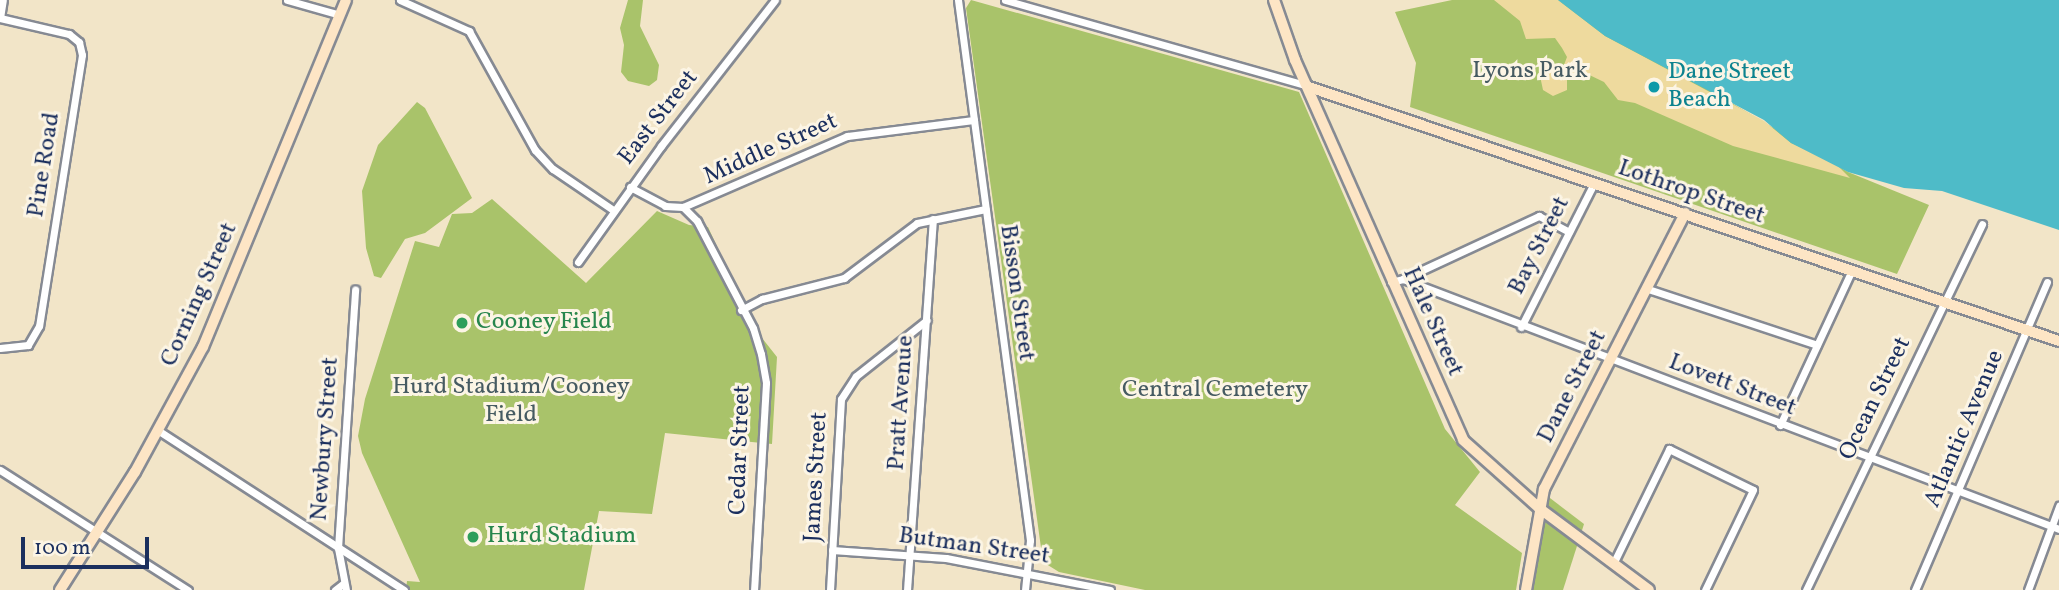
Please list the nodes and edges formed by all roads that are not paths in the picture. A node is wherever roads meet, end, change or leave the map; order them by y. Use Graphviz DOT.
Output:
graph roads {
  1 [pos="3,0"];
  2 [pos="287,0"];
  3 [pos="346,0"];
  4 [pos="400,0"];
  5 [pos="775,0"];
  6 [pos="958,0"];
  7 [pos="1005,0"];
  8 [pos="1274,0"];
  9 [pos="340,15"];
  10 [pos="0,18"];
  11 [pos="1309,87"];
  12 [pos="974,120"];
  13 [pos="1594,183"];
  14 [pos="630,187"];
  15 [pos="683,207"];
  16 [pos="986,209"];
  17 [pos="613,210"];
  18 [pos="1685,213"];
  19 [pos="933,219"];
  20 [pos="1982,224"];
  21 [pos="1569,232"];
  22 [pos="578,262"];
  23 [pos="1852,270"];
  24 [pos="1403,279"];
  25 [pos="1391,282"];
  26 [pos="2048,282"];
  27 [pos="1648,289"];
  28 [pos="355,290"];
  29 [pos="1945,301"];
  30 [pos="741,310"];
  31 [pos="927,320"];
  32 [pos="1521,327"];
  33 [pos="2028,330"];
  34 [pos="2059,341"];
  35 [pos="1817,345"];
  36 [pos="0,348"];
  37 [pos="1610,360"];
  38 [pos="1780,425"];
  39 [pos="159,431"];
  40 [pos="1869,459"];
  41 [pos="0,470"];
  42 [pos="1959,493"];
  43 [pos="2059,506"];
  44 [pos="1539,508"];
  45 [pos="2055,528"];
  46 [pos="97,532"];
  47 [pos="338,548"];
  48 [pos="831,550"];
  49 [pos="910,555"];
  50 [pos="1613,564"];
  51 [pos="1029,573"];
  52 [pos="345,587"];
  53 [pos="60,590"];
  54 [pos="188,590"];
  55 [pos="335,590"];
  56 [pos="404,590"];
  57 [pos="754,590"];
  58 [pos="830,590"];
  59 [pos="907,590"];
  60 [pos="1025,590"];
  61 [pos="1110,590"];
  62 [pos="1526,590"];
  63 [pos="1649,590"];
  64 [pos="1705,590"];
  65 [pos="1806,590"];
  66 [pos="1915,590"];
  67 [pos="2028,590"];
  1 -- 10 [label="street"];
  2 -- 9 [label="street"];
  3 -- 9 [label="main road, Corning Street"];
  4 -- 17 [label="street"];
  5 -- 14 [label="street, East Street"];
  6 -- 12 [label="street, Bisson Street"];
  7 -- 11 [label="street"];
  8 -- 11 [label="main road, Hale Street"];
  9 -- 39 [label="main road, Corning Street"];
  10 -- 36 [label="street, Pine Road"];
  11 -- 13 [label="main road, Lothrop Street"];
  11 -- 25 [label="main road, Hale Street"];
  12 -- 15 [label="street, Middle Street"];
  12 -- 16 [label="street, Bisson Street"];
  13 -- 18 [label="main road, Lothrop Street"];
  13 -- 21 [label="street, Bay Street"];
  14 -- 15 [label="street, Middle Street"];
  14 -- 17 [label="street, East Street"];
  15 -- 30 [label="street, Cedar Street"];
  16 -- 19 [label="street"];
  16 -- 51 [label="street, Bisson Street"];
  17 -- 22 [label="street, East Street"];
  18 -- 23 [label="main road, Lothrop Street"];
  18 -- 27 [label="main road, Dane Street"];
  19 -- 30 [label="street"];
  19 -- 31 [label="street, Pratt Avenue"];
  20 -- 29 [label="street, Ocean Street"];
  21 -- 24 [label="street"];
  21 -- 32 [label="street, Bay Street"];
  23 -- 29 [label="main road, Lothrop Street"];
  23 -- 35 [label="street"];
  24 -- 25 [label="street"];
  24 -- 32 [label="street, Lovett Street"];
  25 -- 44 [label="main road, Hale Street"];
  26 -- 33 [label="street, Atlantic Avenue"];
  27 -- 35 [label="street"];
  27 -- 37 [label="main road, Dane Street"];
  28 -- 47 [label="street, Newbury Street"];
  29 -- 33 [label="main road, Lothrop Street"];
  29 -- 40 [label="street, Ocean Street"];
  30 -- 57 [label="street, Cedar Street"];
  31 -- 48 [label="street, James Street"];
  31 -- 49 [label="street, Pratt Avenue"];
  32 -- 37 [label="street, Lovett Street"];
  33 -- 34 [label="main road, Lothrop Street"];
  33 -- 42 [label="street, Atlantic Avenue"];
  35 -- 38 [label="street"];
  37 -- 38 [label="street, Lovett Street"];
  37 -- 44 [label="main road, Dane Street"];
  38 -- 40 [label="street, Lovett Street"];
  39 -- 46 [label="main road, Corning Street"];
  39 -- 47 [label="street"];
  40 -- 42 [label="street, Lovett Street"];
  40 -- 65 [label="street, Ocean Street"];
  41 -- 46 [label="street"];
  42 -- 45 [label="street, Lovett Street"];
  42 -- 66 [label="street, Atlantic Avenue"];
  43 -- 45 [label="street"];
  44 -- 50 [label="main road, Hale Street"];
  44 -- 62 [label="main road, Dane Street"];
  45 -- 67 [label="street"];
  46 -- 53 [label="main road, Corning Street"];
  46 -- 54 [label="street"];
  47 -- 52 [label="street, Newbury Street"];
  47 -- 56 [label="street"];
  48 -- 49 [label="street, Butman Street"];
  48 -- 58 [label="street, James Street"];
  49 -- 51 [label="street, Butman Street"];
  49 -- 59 [label="street, Pratt Avenue"];
  50 -- 63 [label="main road, Hale Street"];
  50 -- 64 [label="street"];
  51 -- 60 [label="street, Bisson Street"];
  51 -- 61 [label="street, Butman Street"];
  52 -- 55 [label="street"];
}
